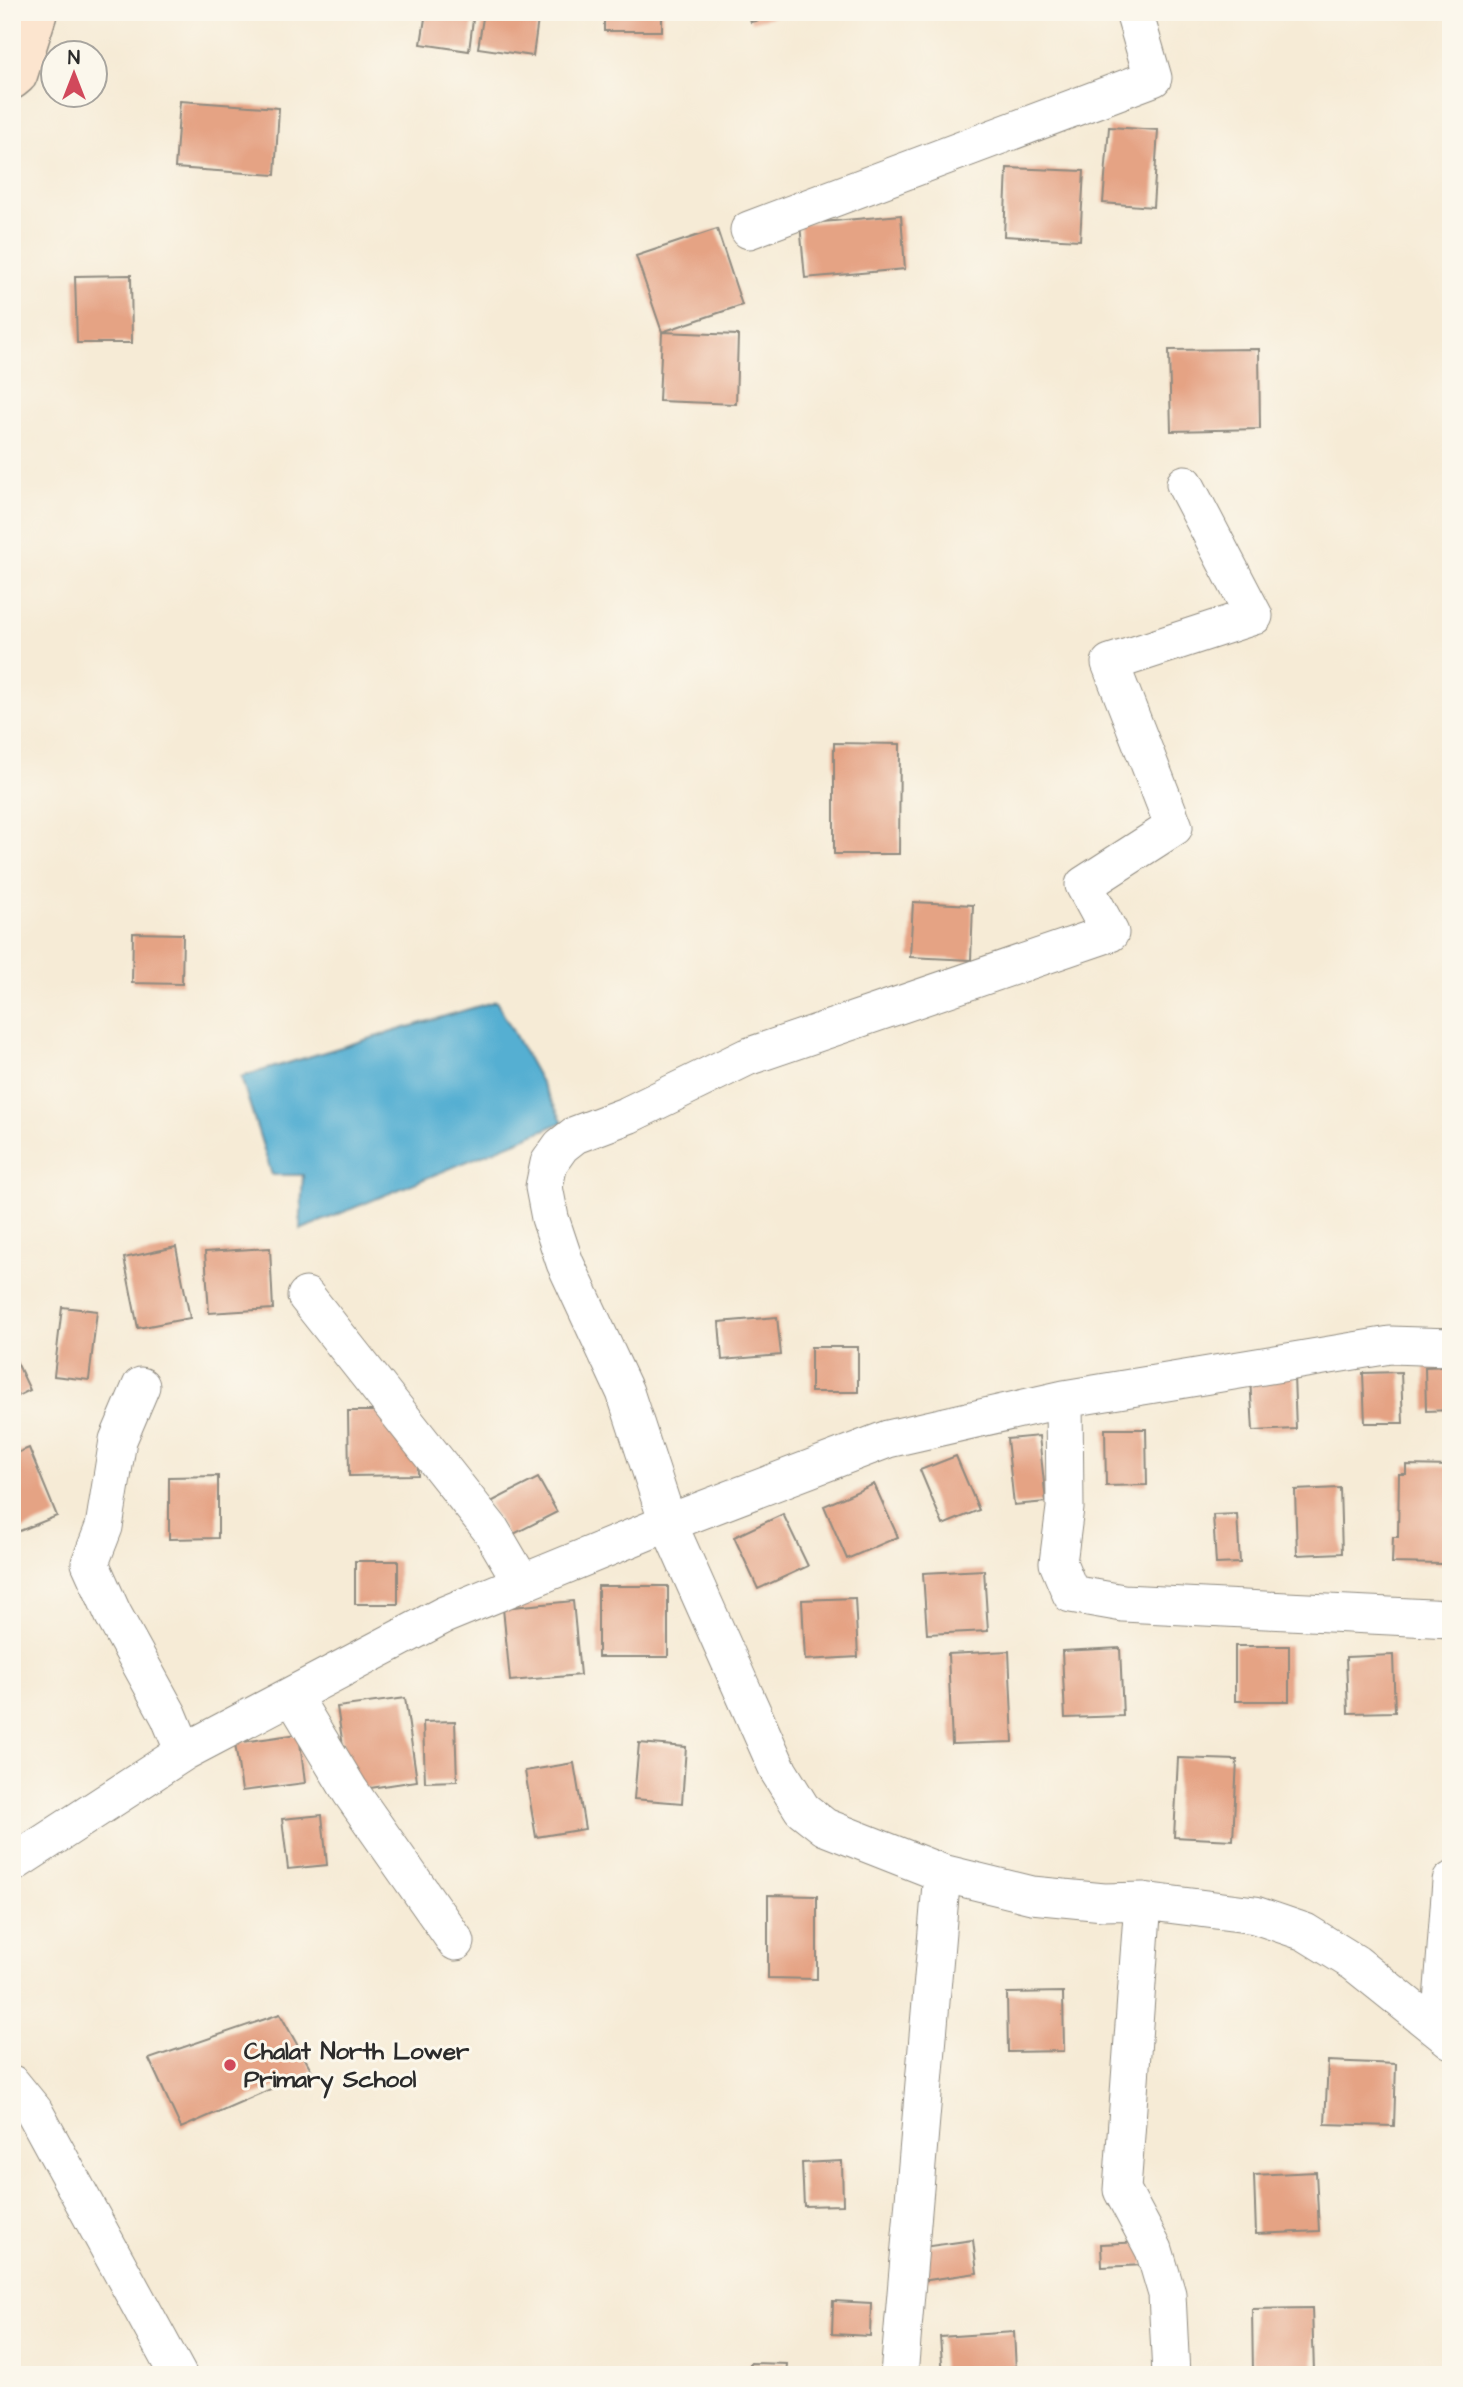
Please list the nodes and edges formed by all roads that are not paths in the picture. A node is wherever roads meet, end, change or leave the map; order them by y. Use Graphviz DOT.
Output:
graph roads {
  1 [pos="38,12"];
  2 [pos="1134,12"];
  3 [pos="12,80"];
  4 [pos="749,230"];
  5 [pos="1185,484"];
  6 [pos="306,1296"];
  7 [pos="1451,1347"];
  8 [pos="141,1386"];
  9 [pos="1064,1399"];
  10 [pos="668,1523"];
  11 [pos="522,1583"];
  12 [pos="1451,1619"];
  13 [pos="292,1695"];
  14 [pos="184,1752"];
  15 [pos="12,1864"];
  16 [pos="942,1873"];
  17 [pos="1451,1881"];
  18 [pos="1143,1901"];
  19 [pos="456,1942"];
  20 [pos="1445,2035"];
  21 [pos="12,2084"];
  22 [pos="178,2375"];
  23 [pos="899,2375"];
  24 [pos="1171,2375"];
  1 -- 3 [label="street"];
  2 -- 4 [label="street"];
  5 -- 10 [label="street"];
  6 -- 11 [label="street"];
  7 -- 9 [label="street"];
  8 -- 14 [label="street"];
  9 -- 10 [label="street"];
  9 -- 12 [label="street"];
  10 -- 11 [label="street"];
  10 -- 16 [label="street"];
  11 -- 13 [label="street"];
  13 -- 14 [label="street"];
  13 -- 19 [label="street"];
  14 -- 15 [label="street"];
  16 -- 18 [label="street"];
  16 -- 23 [label="street"];
  17 -- 20 [label="street"];
  18 -- 20 [label="street"];
  18 -- 24 [label="street"];
  21 -- 22 [label="street"];
}
